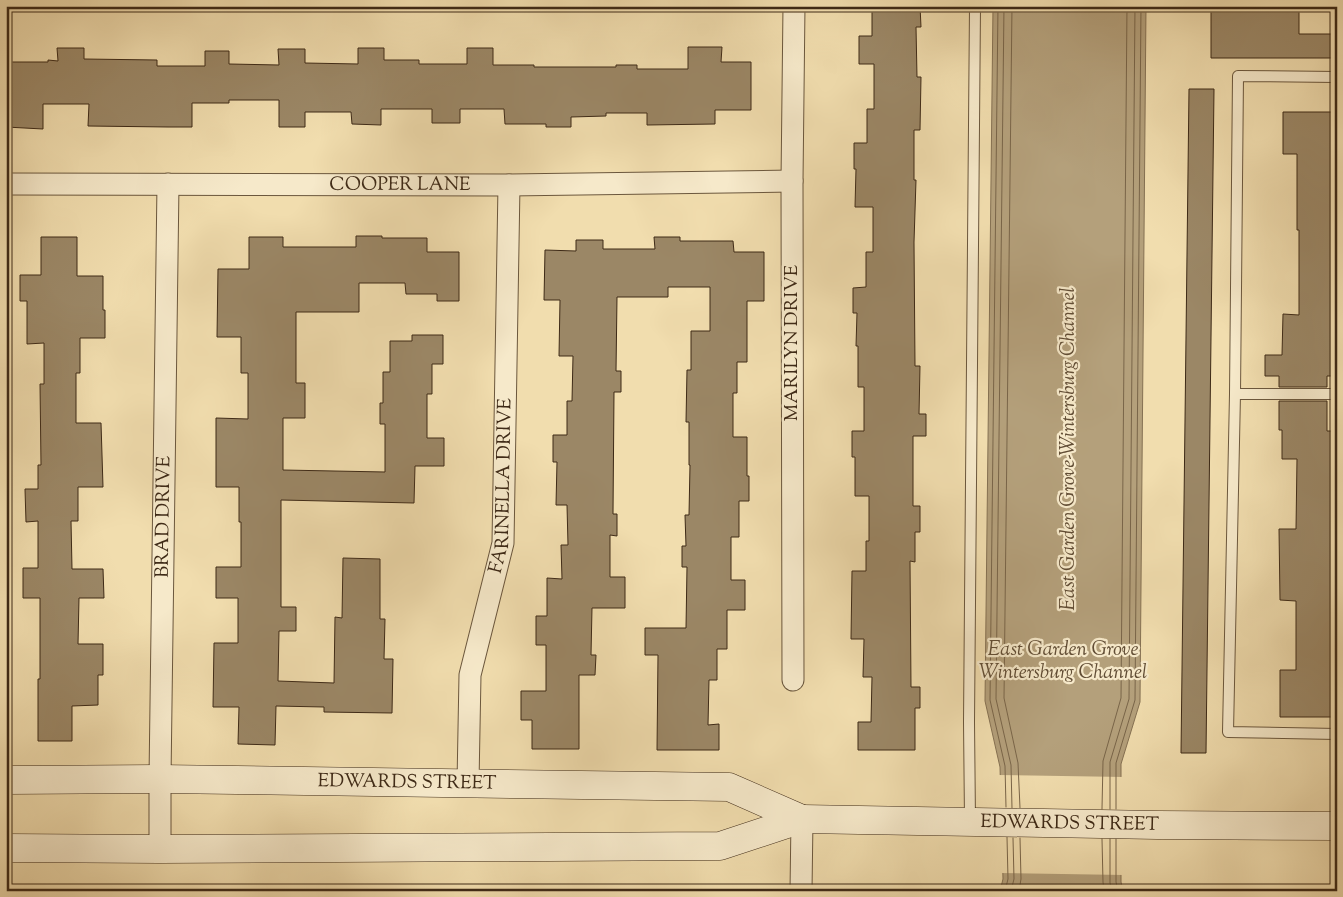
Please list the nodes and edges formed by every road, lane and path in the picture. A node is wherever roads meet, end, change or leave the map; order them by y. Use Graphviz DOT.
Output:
graph roads {
  1 [pos="794,6"];
  2 [pos="975,6"];
  3 [pos="1337,77"];
  4 [pos="792,181"];
  5 [pos="6,184"];
  6 [pos="168,184"];
  7 [pos="509,185"];
  8 [pos="1235,394"];
  9 [pos="1337,394"];
  10 [pos="792,680"];
  11 [pos="1337,734"];
  12 [pos="160,779"];
  13 [pos="6,780"];
  14 [pos="468,783"];
  15 [pos="802,819"];
  16 [pos="977,821"];
  17 [pos="1337,826"];
  18 [pos="6,848"];
  19 [pos="160,849"];
  20 [pos="801,891"];
  1 -- 4 [label="street, MARILYN DRIVE"];
  2 -- 16 [label="lane"];
  3 -- 8 [label="lane"];
  4 -- 7 [label="street, COOPER LANE"];
  4 -- 10 [label="street, MARILYN DRIVE"];
  5 -- 6 [label="street, COOPER LANE"];
  6 -- 7 [label="street, COOPER LANE"];
  6 -- 12 [label="street, BRAD DRIVE"];
  7 -- 14 [label="street, FARINELLA DRIVE"];
  8 -- 9 [label="lane"];
  8 -- 11 [label="lane"];
  12 -- 13 [label="main road, EDWARDS STREET"];
  12 -- 14 [label="main road, EDWARDS STREET"];
  12 -- 19 [label="street, BRAD DRIVE"];
  14 -- 15 [label="main road, EDWARDS STREET"];
  15 -- 16 [label="main road, EDWARDS STREET"];
  15 -- 19 [label="main road, EDWARDS STREET"];
  15 -- 20 [label="street"];
  16 -- 17 [label="main road, EDWARDS STREET"];
  18 -- 19 [label="main road, EDWARDS STREET"];
}
